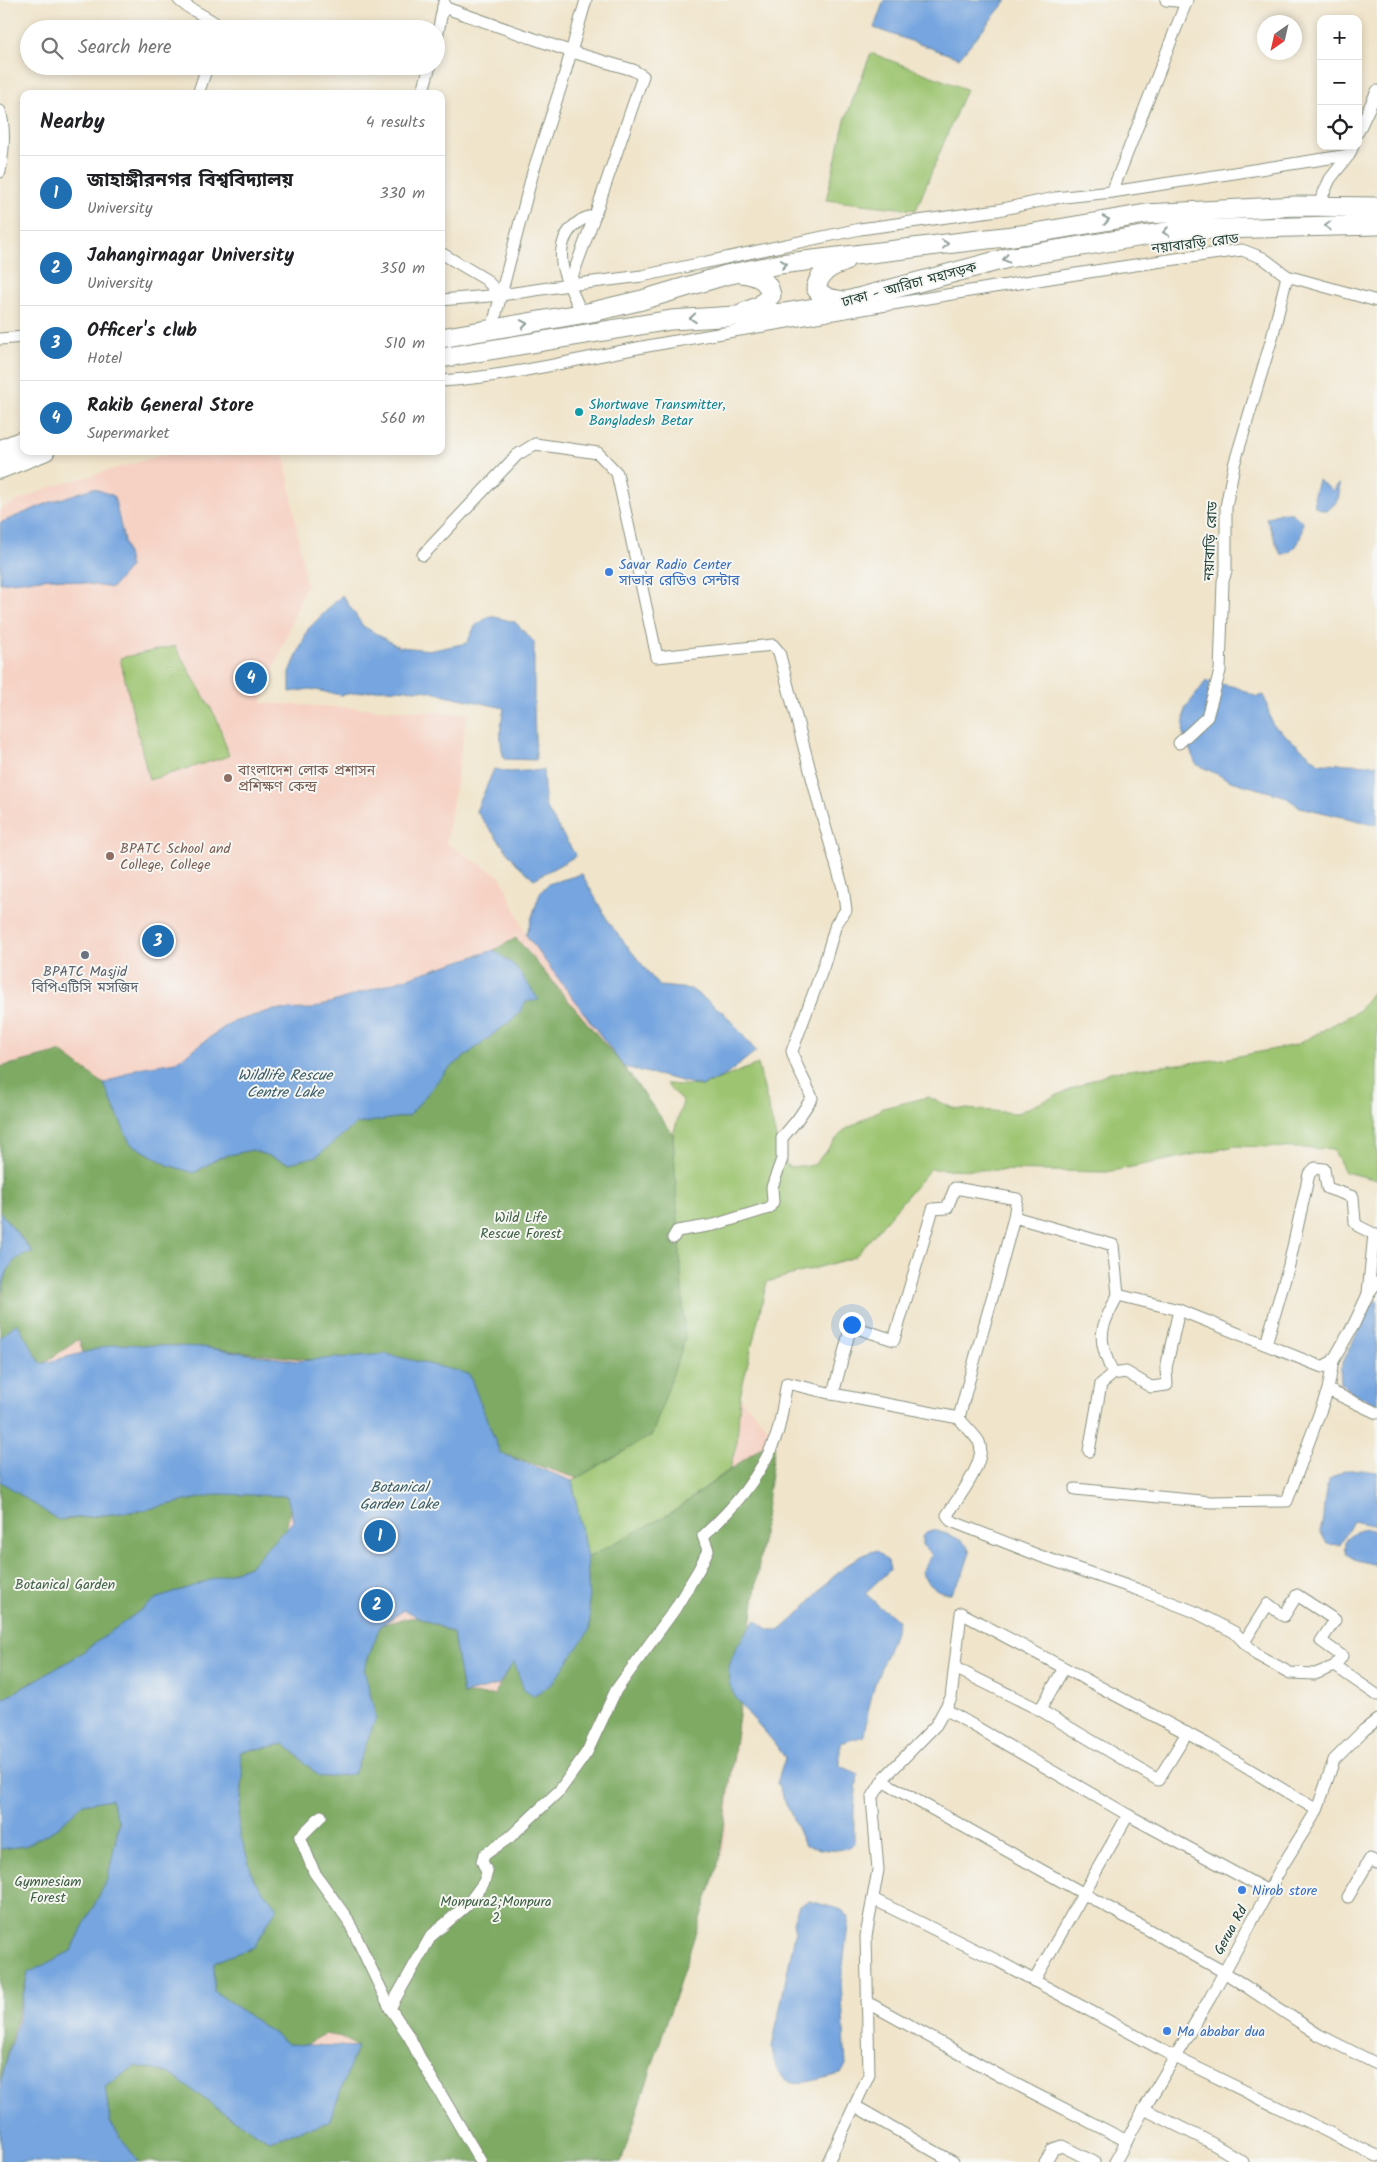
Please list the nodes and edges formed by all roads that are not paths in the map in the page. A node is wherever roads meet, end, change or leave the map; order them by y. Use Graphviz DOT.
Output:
graph roads {
  1 [pos="179,0"];
  2 [pos="586,0"];
  3 [pos="1166,0"];
  4 [pos="1187,1"];
  5 [pos="443,4"];
  6 [pos="212,20"];
  7 [pos="440,20"];
  8 [pos="572,52"];
  9 [pos="204,75"];
  10 [pos="427,75"];
  11 [pos="199,90"];
  12 [pos="423,90"];
  13 [pos="1377,91"];
  14 [pos="0,111"];
  15 [pos="1362,123"];
  16 [pos="1351,150"];
  17 [pos="0,172"];
  18 [pos="1112,192"];
  19 [pos="1318,206"];
  20 [pos="1377,208"];
  21 [pos="595,214"];
  22 [pos="1377,225"];
  23 [pos="868,254"];
  24 [pos="445,255"];
  25 [pos="741,272"];
  26 [pos="1287,276"];
  27 [pos="570,285"];
  28 [pos="501,295"];
  29 [pos="445,300"];
  30 [pos="1377,301"];
  31 [pos="844,302"];
  32 [pos="582,314"];
  33 [pos="726,316"];
  34 [pos="492,330"];
  35 [pos="20,337"];
  36 [pos="445,337"];
  37 [pos="0,340"];
  38 [pos="445,357"];
  39 [pos="445,381"];
  40 [pos="20,442"];
  41 [pos="0,450"];
  42 [pos="35,455"];
  43 [pos="0,469"];
  44 [pos="423,555"];
  45 [pos="1179,743"];
  46 [pos="1014,1217"];
  47 [pos="673,1238"];
  48 [pos="1377,1282"];
  49 [pos="1368,1294"];
  50 [pos="1118,1295"];
  51 [pos="1179,1310"];
  52 [pos="1266,1344"];
  53 [pos="1333,1361"];
  54 [pos="1113,1374"];
  55 [pos="1328,1390"];
  56 [pos="833,1394"];
  57 [pos="1377,1413"];
  58 [pos="959,1418"];
  59 [pos="1089,1451"];
  60 [pos="1075,1489"];
  61 [pos="1244,1642"];
  62 [pos="1335,1666"];
  63 [pos="955,1668"];
  64 [pos="1064,1668"];
  65 [pos="1377,1695"];
  66 [pos="945,1709"];
  67 [pos="1040,1710"];
  68 [pos="1377,1720"];
  69 [pos="1187,1734"];
  70 [pos="882,1781"];
  71 [pos="1317,1810"];
  72 [pos="1128,1815"];
  73 [pos="321,1816"];
  74 [pos="1377,1864"];
  75 [pos="1268,1891"];
  76 [pos="1082,1894"];
  77 [pos="1348,1897"];
  78 [pos="873,1899"];
  79 [pos="1224,1972"];
  80 [pos="1034,1981"];
  81 [pos="867,2002"];
  82 [pos="390,2008"];
  83 [pos="1175,2057"];
  84 [pos="1377,2064"];
  85 [pos="855,2106"];
  86 [pos="1144,2109"];
  87 [pos="1127,2141"];
  88 [pos="1377,2156"];
  89 [pos="481,2162"];
  90 [pos="828,2162"];
  91 [pos="953,2162"];
  92 [pos="1045,2162"];
  93 [pos="1094,2162"];
  94 [pos="1115,2162"];
  95 [pos="1243,2162"];
  1 -- 6 [label="street"];
  2 -- 8 [label="street"];
  3 -- 4 [label="street"];
  4 -- 18 [label="street"];
  5 -- 7 [label="street"];
  5 -- 8 [label="street"];
  8 -- 21 [label="street"];
  8 -- 28 [label="street"];
  9 -- 11 [label="street"];
  10 -- 12 [label="street"];
  13 -- 15 [label="street"];
  14 -- 17 [label="street"];
  16 -- 18 [label="street"];
  16 -- 19 [label="street"];
  18 -- 27 [label="street"];
  19 -- 20 [label="highway, ঢাকা - আরিচা মহাসড়ক"];
  23 -- 19 [label="highway, ঢাকা - আরিচা মহাসড়ক, one-way"];
  21 -- 27 [label="street"];
  21 -- 27 [label="street"];
  22 -- 31 [label="highway, ঢাকা - আরিচা মহাসড়ক, one-way"];
  25 -- 23 [label="highway, ঢাকা - আরিচা মহাসড়ক, one-way"];
  23 -- 31 [label="highway"];
  24 -- 28 [label="street"];
  25 -- 32 [label="highway, ঢাকা - আরিচা মহাসড়ক"];
  25 -- 33 [label="highway"];
  26 -- 30 [label="street, নয়াবারড়ি রোড"];
  26 -- 39 [label="street, নয়াবারড়ি রোড"];
  26 -- 45 [label="street, নয়াবাড়ি রোড"];
  27 -- 28 [label="street"];
  27 -- 32 [label="street"];
  28 -- 29 [label="street"];
  28 -- 34 [label="street"];
  31 -- 33 [label="highway, ঢাকা - আরিচা মহাসড়ক"];
  34 -- 32 [label="highway, ঢাকা - আরিচা মহাসড়ক, one-way"];
  33 -- 38 [label="highway, ঢাকা - আরিচা মহাসড়ক, one-way"];
  34 -- 36 [label="highway, ঢাকা - আরিচা মহাসড়ক"];
  35 -- 37 [label="street"];
  40 -- 41 [label="highway"];
  42 -- 43 [label="highway"];
  44 -- 47 [label="street"];
  46 -- 50 [label="street"];
  46 -- 56 [label="street"];
  46 -- 58 [label="street"];
  48 -- 49 [label="street"];
  49 -- 52 [label="street"];
  49 -- 53 [label="street"];
  50 -- 51 [label="street"];
  50 -- 54 [label="street"];
  51 -- 52 [label="street"];
  51 -- 54 [label="street"];
  52 -- 53 [label="street"];
  53 -- 55 [label="street"];
  54 -- 59 [label="street"];
  55 -- 57 [label="street"];
  55 -- 60 [label="street"];
  56 -- 58 [label="street"];
  56 -- 82 [label="street"];
  58 -- 61 [label="street"];
  61 -- 62 [label="street"];
  61 -- 62 [label="street"];
  62 -- 65 [label="street"];
  63 -- 64 [label="street"];
  63 -- 66 [label="street"];
  63 -- 67 [label="street"];
  64 -- 67 [label="street"];
  64 -- 69 [label="street"];
  66 -- 70 [label="street"];
  66 -- 72 [label="street"];
  67 -- 69 [label="street"];
  68 -- 71 [label="street, Gerua Rd"];
  69 -- 71 [label="street"];
  70 -- 76 [label="street"];
  70 -- 78 [label="street"];
  71 -- 75 [label="street, Gerua Rd"];
  72 -- 75 [label="street"];
  72 -- 76 [label="street"];
  73 -- 82 [label="street"];
  74 -- 77 [label="street"];
  75 -- 79 [label="street, Gerua Rd"];
  76 -- 79 [label="street"];
  76 -- 80 [label="street"];
  78 -- 80 [label="street"];
  78 -- 81 [label="street"];
  79 -- 83 [label="street, Gerua Rd"];
  79 -- 84 [label="street"];
  80 -- 83 [label="street"];
  81 -- 85 [label="street"];
  81 -- 87 [label="street"];
  82 -- 89 [label="street"];
  83 -- 86 [label="street, Gerua Rd"];
  83 -- 88 [label="street"];
  85 -- 90 [label="street"];
  85 -- 91 [label="street"];
  86 -- 87 [label="street, Gerua Rd"];
  86 -- 95 [label="street"];
  87 -- 94 [label="street, Gerua Rd"];
  92 -- 93 [label="street"];
}
